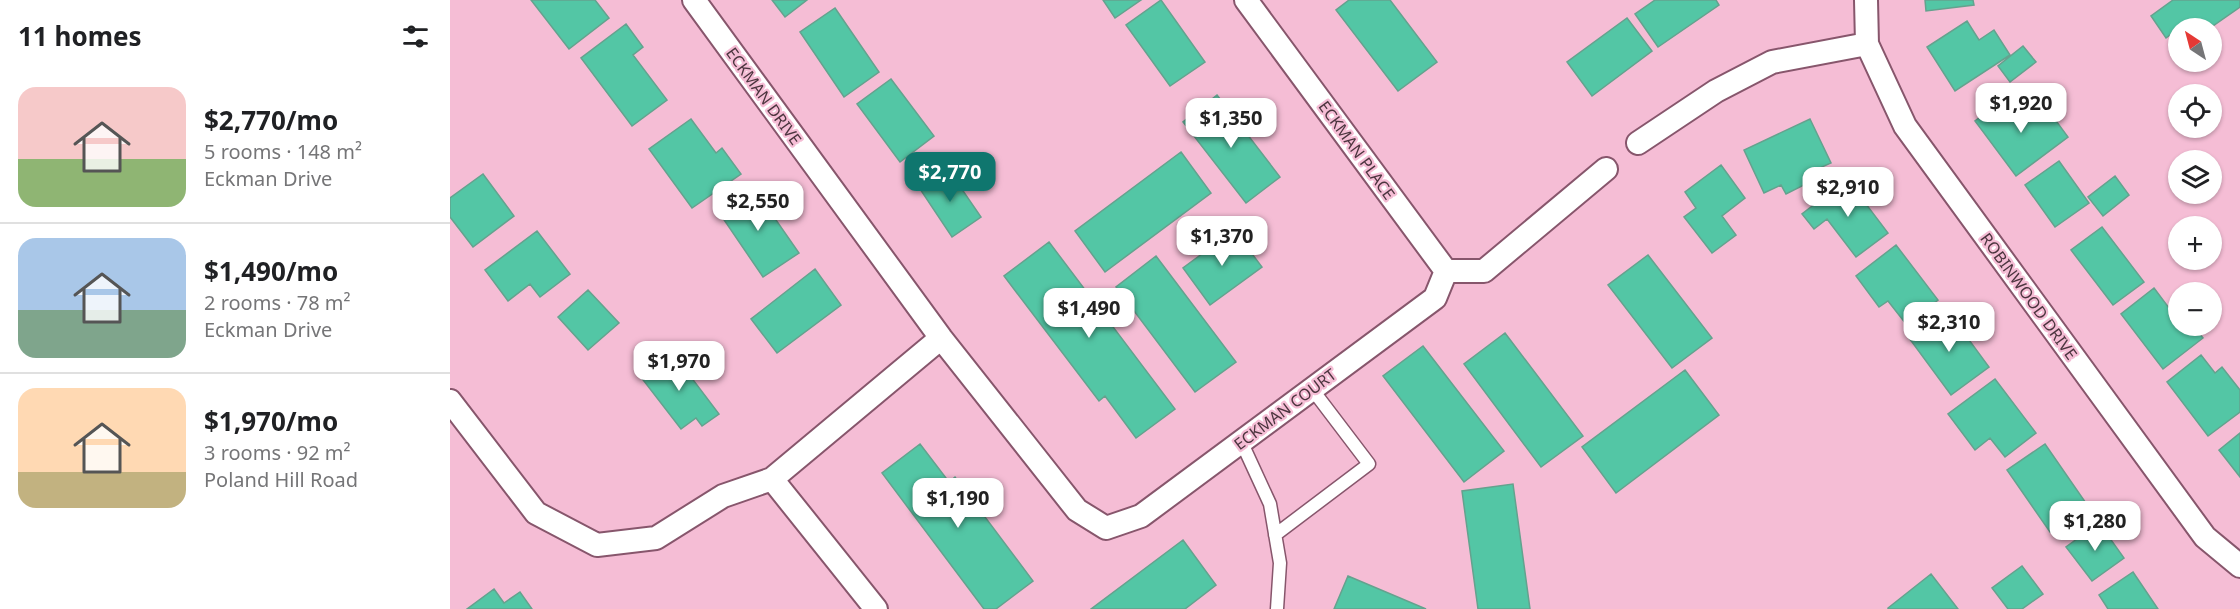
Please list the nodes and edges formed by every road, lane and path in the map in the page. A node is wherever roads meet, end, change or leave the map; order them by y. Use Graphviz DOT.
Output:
graph roads {
  1 [pos="694,0"];
  2 [pos="1246,0"];
  3 [pos="1866,0"];
  4 [pos="1867,44"];
  5 [pos="1638,143"];
  6 [pos="1606,169"];
  7 [pos="1446,271"];
  8 [pos="941,338"];
  9 [pos="1312,388"];
  10 [pos="450,401"];
  11 [pos="1241,441"];
  12 [pos="772,479"];
  13 [pos="1106,528"];
  14 [pos="1275,535"];
  15 [pos="2240,566"];
  16 [pos="876,609"];
  17 [pos="1277,609"];
  1 -- 8 [label="street, ECKMAN DRIVE"];
  2 -- 7 [label="street, ECKMAN PLACE"];
  3 -- 4 [label="street, ROBINWOOD DRIVE"];
  4 -- 5 [label="street"];
  4 -- 15 [label="street, ROBINWOOD DRIVE"];
  6 -- 7 [label="street"];
  7 -- 9 [label="street, ECKMAN COURT"];
  8 -- 12 [label="street"];
  8 -- 13 [label="street, ECKMAN DRIVE"];
  9 -- 11 [label="street, ECKMAN COURT"];
  9 -- 14 [label="lane"];
  10 -- 12 [label="street"];
  11 -- 13 [label="street, ECKMAN COURT"];
  11 -- 14 [label="lane"];
  12 -- 16 [label="street"];
  14 -- 17 [label="lane"];
}
